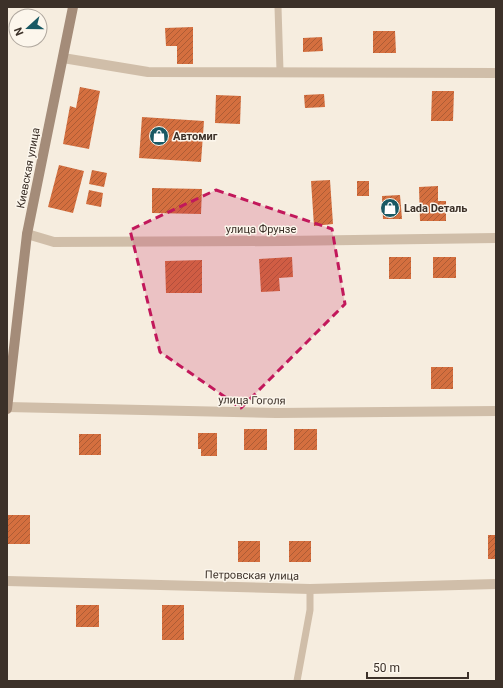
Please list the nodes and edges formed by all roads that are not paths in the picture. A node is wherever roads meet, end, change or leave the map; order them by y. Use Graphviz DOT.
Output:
graph roads {
  1 [pos="73,7"];
  2 [pos="278,7"];
  3 [pos="63,58"];
  4 [pos="280,71"];
  5 [pos="496,73"];
  6 [pos="27,234"];
  7 [pos="496,238"];
  8 [pos="7,408"];
  9 [pos="496,411"];
  10 [pos="7,582"];
  11 [pos="496,584"];
  12 [pos="310,589"];
  13 [pos="297,681"];
  1 -- 3 [label="street, Киевская улица"];
  2 -- 4 [label="lane"];
  3 -- 4 [label="street"];
  3 -- 6 [label="street, Киевская улица"];
  4 -- 5 [label="street"];
  6 -- 7 [label="street, улица Фрунзе"];
  6 -- 8 [label="street, Киевская улица"];
  8 -- 9 [label="street, улица Гоголя"];
  10 -- 12 [label="street, Петровская улица"];
  11 -- 12 [label="street, Петровская улица"];
  12 -- 13 [label="lane"];
}
